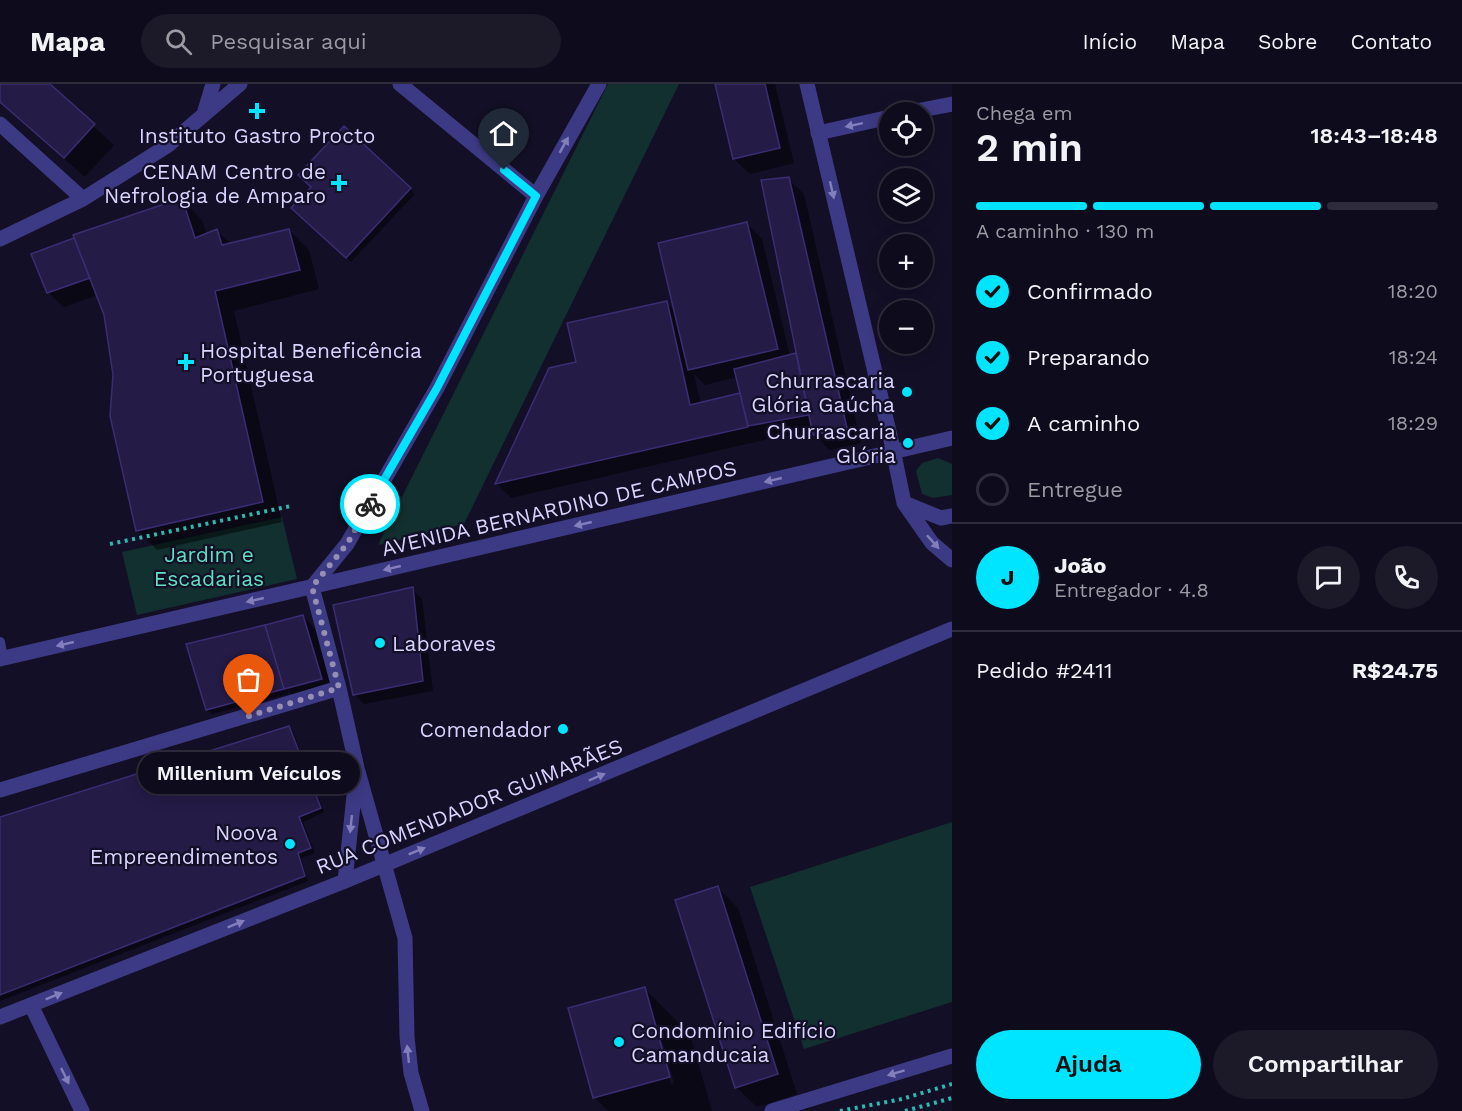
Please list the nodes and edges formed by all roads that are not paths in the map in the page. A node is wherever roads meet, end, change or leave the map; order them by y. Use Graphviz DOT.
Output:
graph roads {
  1 [pos="213,84"];
  2 [pos="240,84"];
  3 [pos="400,84"];
  4 [pos="599,84"];
  5 [pos="807,84"];
  6 [pos="952,104"];
  7 [pos="933,108"];
  8 [pos="204,114"];
  9 [pos="879,119"];
  10 [pos="0,123"];
  11 [pos="818,133"];
  12 [pos="536,196"];
  13 [pos="83,199"];
  14 [pos="0,238"];
  15 [pos="952,438"];
  16 [pos="894,452"];
  17 [pos="904,503"];
  18 [pos="952,516"];
  19 [pos="952,560"];
  20 [pos="312,587"];
  21 [pos="952,629"];
  22 [pos="0,642"];
  23 [pos="2,658"];
  24 [pos="339,688"];
  25 [pos="357,768"];
  26 [pos="0,790"];
  27 [pos="385,864"];
  28 [pos="345,881"];
  29 [pos="31,1005"];
  30 [pos="0,1017"];
  31 [pos="952,1056"];
  32 [pos="82,1111"];
  33 [pos="422,1111"];
  34 [pos="772,1111"];
  1 -- 8 [label="street"];
  2 -- 8 [label="street"];
  3 -- 12 [label="street"];
  12 -- 4 [label="street, one-way"];
  5 -- 11 [label="street"];
  6 -- 7 [label="street"];
  8 -- 13 [label="street"];
  9 -- 11 [label="street, one-way"];
  10 -- 13 [label="street"];
  11 -- 16 [label="street, one-way"];
  12 -- 20 [label="street"];
  13 -- 14 [label="street"];
  15 -- 16 [label="street, AVENIDA BERNARDINO DE CAMPOS"];
  16 -- 17 [label="street"];
  16 -- 20 [label="street, AVENIDA BERNARDINO DE CAMPOS, one-way"];
  17 -- 18 [label="street"];
  17 -- 19 [label="street, one-way"];
  20 -- 23 [label="street, AVENIDA BERNARDINO DE CAMPOS, one-way"];
  20 -- 24 [label="street"];
  27 -- 21 [label="street, RUA COMENDADOR GUIMARÃES, one-way"];
  22 -- 23 [label="lane"];
  24 -- 25 [label="street"];
  24 -- 26 [label="street"];
  25 -- 27 [label="street"];
  25 -- 28 [label="street, one-way"];
  27 -- 28 [label="street, RUA COMENDADOR GUIMARÃES"];
  33 -- 27 [label="street, one-way"];
  29 -- 28 [label="street, RUA COMENDADOR GUIMARÃES, one-way"];
  29 -- 30 [label="street, RUA COMENDADOR GUIMARÃES"];
  29 -- 32 [label="street, one-way"];
  31 -- 34 [label="street, one-way"];
}
